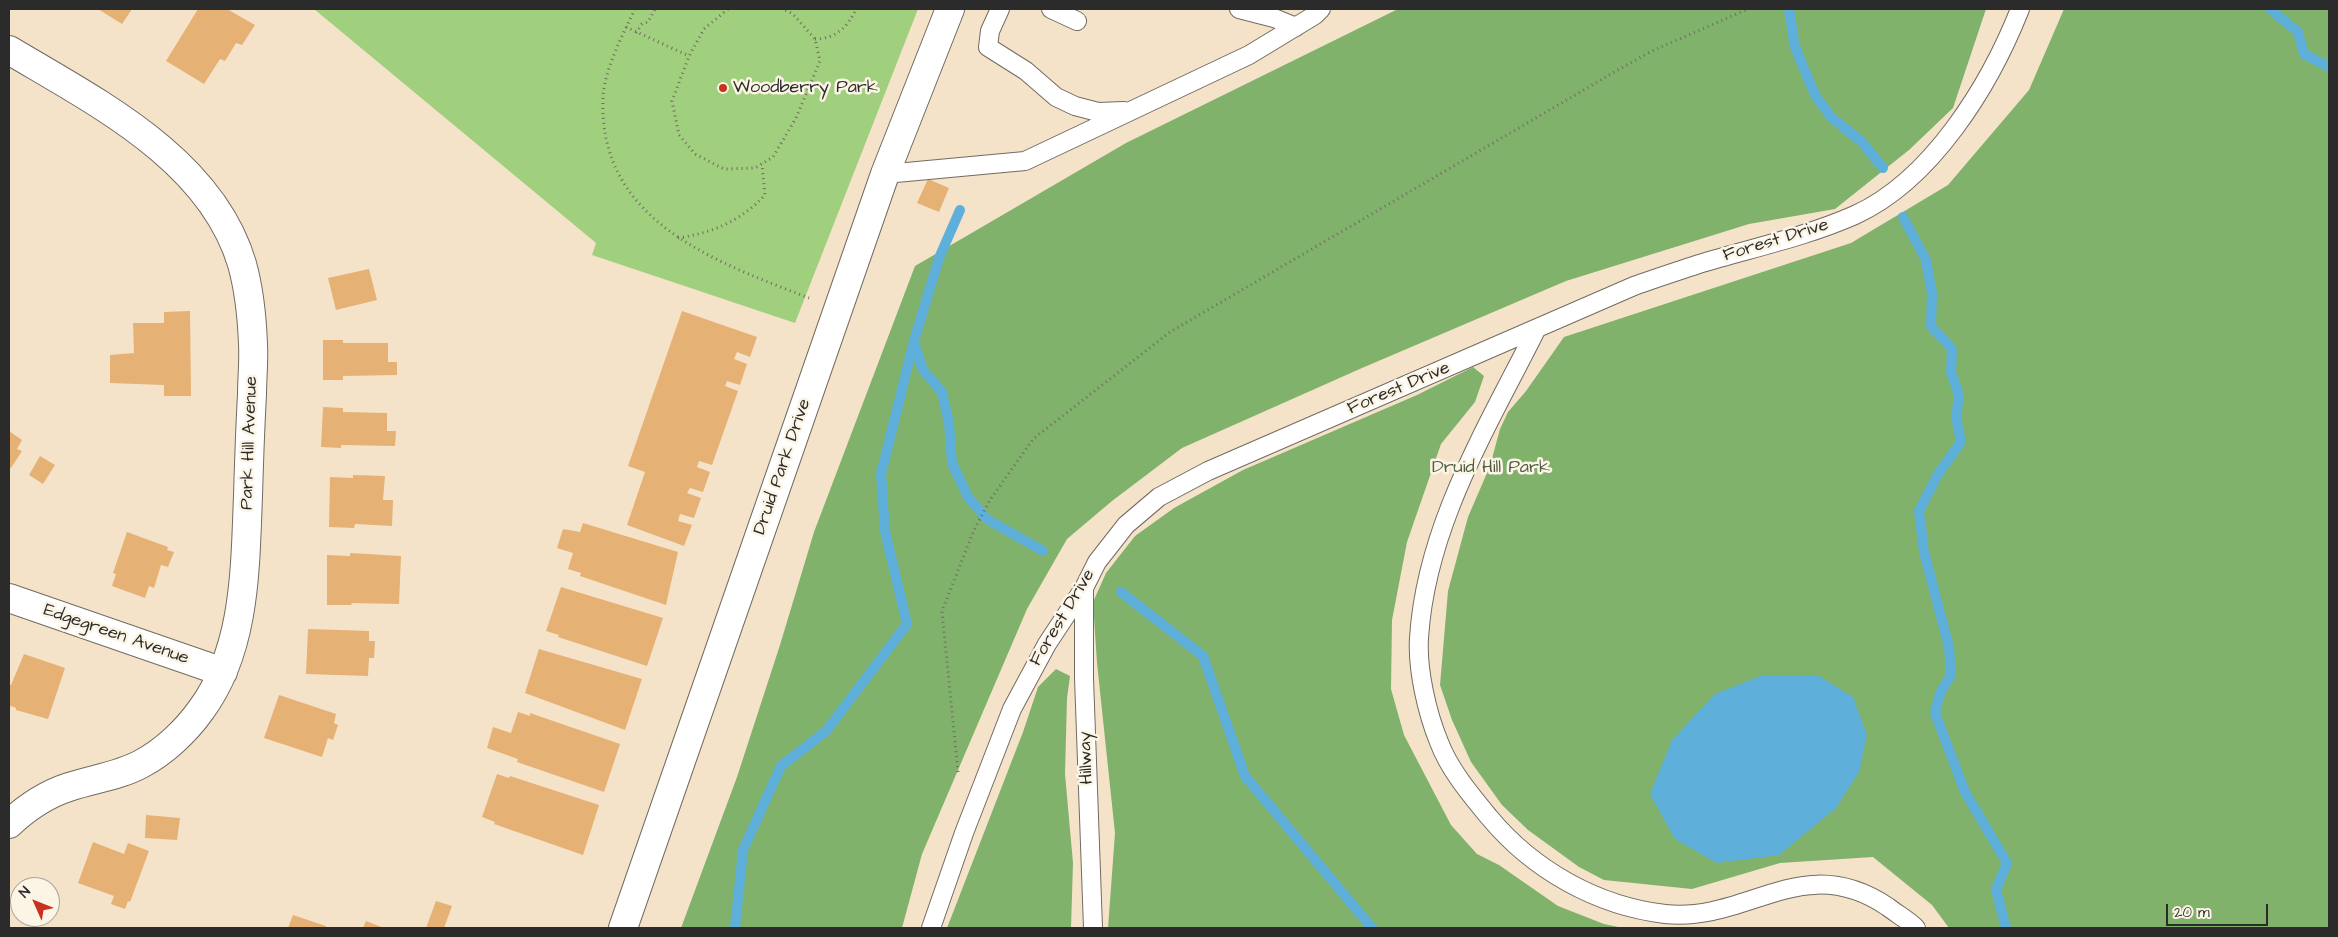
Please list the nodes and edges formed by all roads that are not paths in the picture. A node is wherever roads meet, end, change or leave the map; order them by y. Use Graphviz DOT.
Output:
graph roads {
  1 [pos="950,9"];
  2 [pos="1000,9"];
  3 [pos="1050,9"];
  4 [pos="1239,9"];
  5 [pos="1321,9"];
  6 [pos="2020,9"];
  7 [pos="1077,21"];
  8 [pos="1296,26"];
  9 [pos="9,50"];
  10 [pos="1130,111"];
  11 [pos="885,174"];
  12 [pos="1536,330"];
  13 [pos="1084,588"];
  14 [pos="9,598"];
  15 [pos="223,672"];
  16 [pos="9,824"];
  17 [pos="623,928"];
  18 [pos="931,928"];
  19 [pos="1093,928"];
  20 [pos="1916,928"];
  1 -- 11 [label="street, Druid Park Drive"];
  2 -- 10 [label="lane"];
  3 -- 7 [label="lane"];
  4 -- 8 [label="lane"];
  5 -- 8 [label="lane"];
  6 -- 12 [label="lane, Forest Drive"];
  8 -- 10 [label="lane"];
  9 -- 15 [label="street, Park Hill Avenue"];
  10 -- 11 [label="lane"];
  11 -- 17 [label="street, Druid Park Drive"];
  12 -- 13 [label="lane, Forest Drive"];
  12 -- 20 [label="lane"];
  13 -- 18 [label="lane, Forest Drive"];
  13 -- 19 [label="lane, Hillway"];
  14 -- 15 [label="street, Edgegreen Avenue"];
  15 -- 16 [label="street, Park Hill Avenue"];
}
